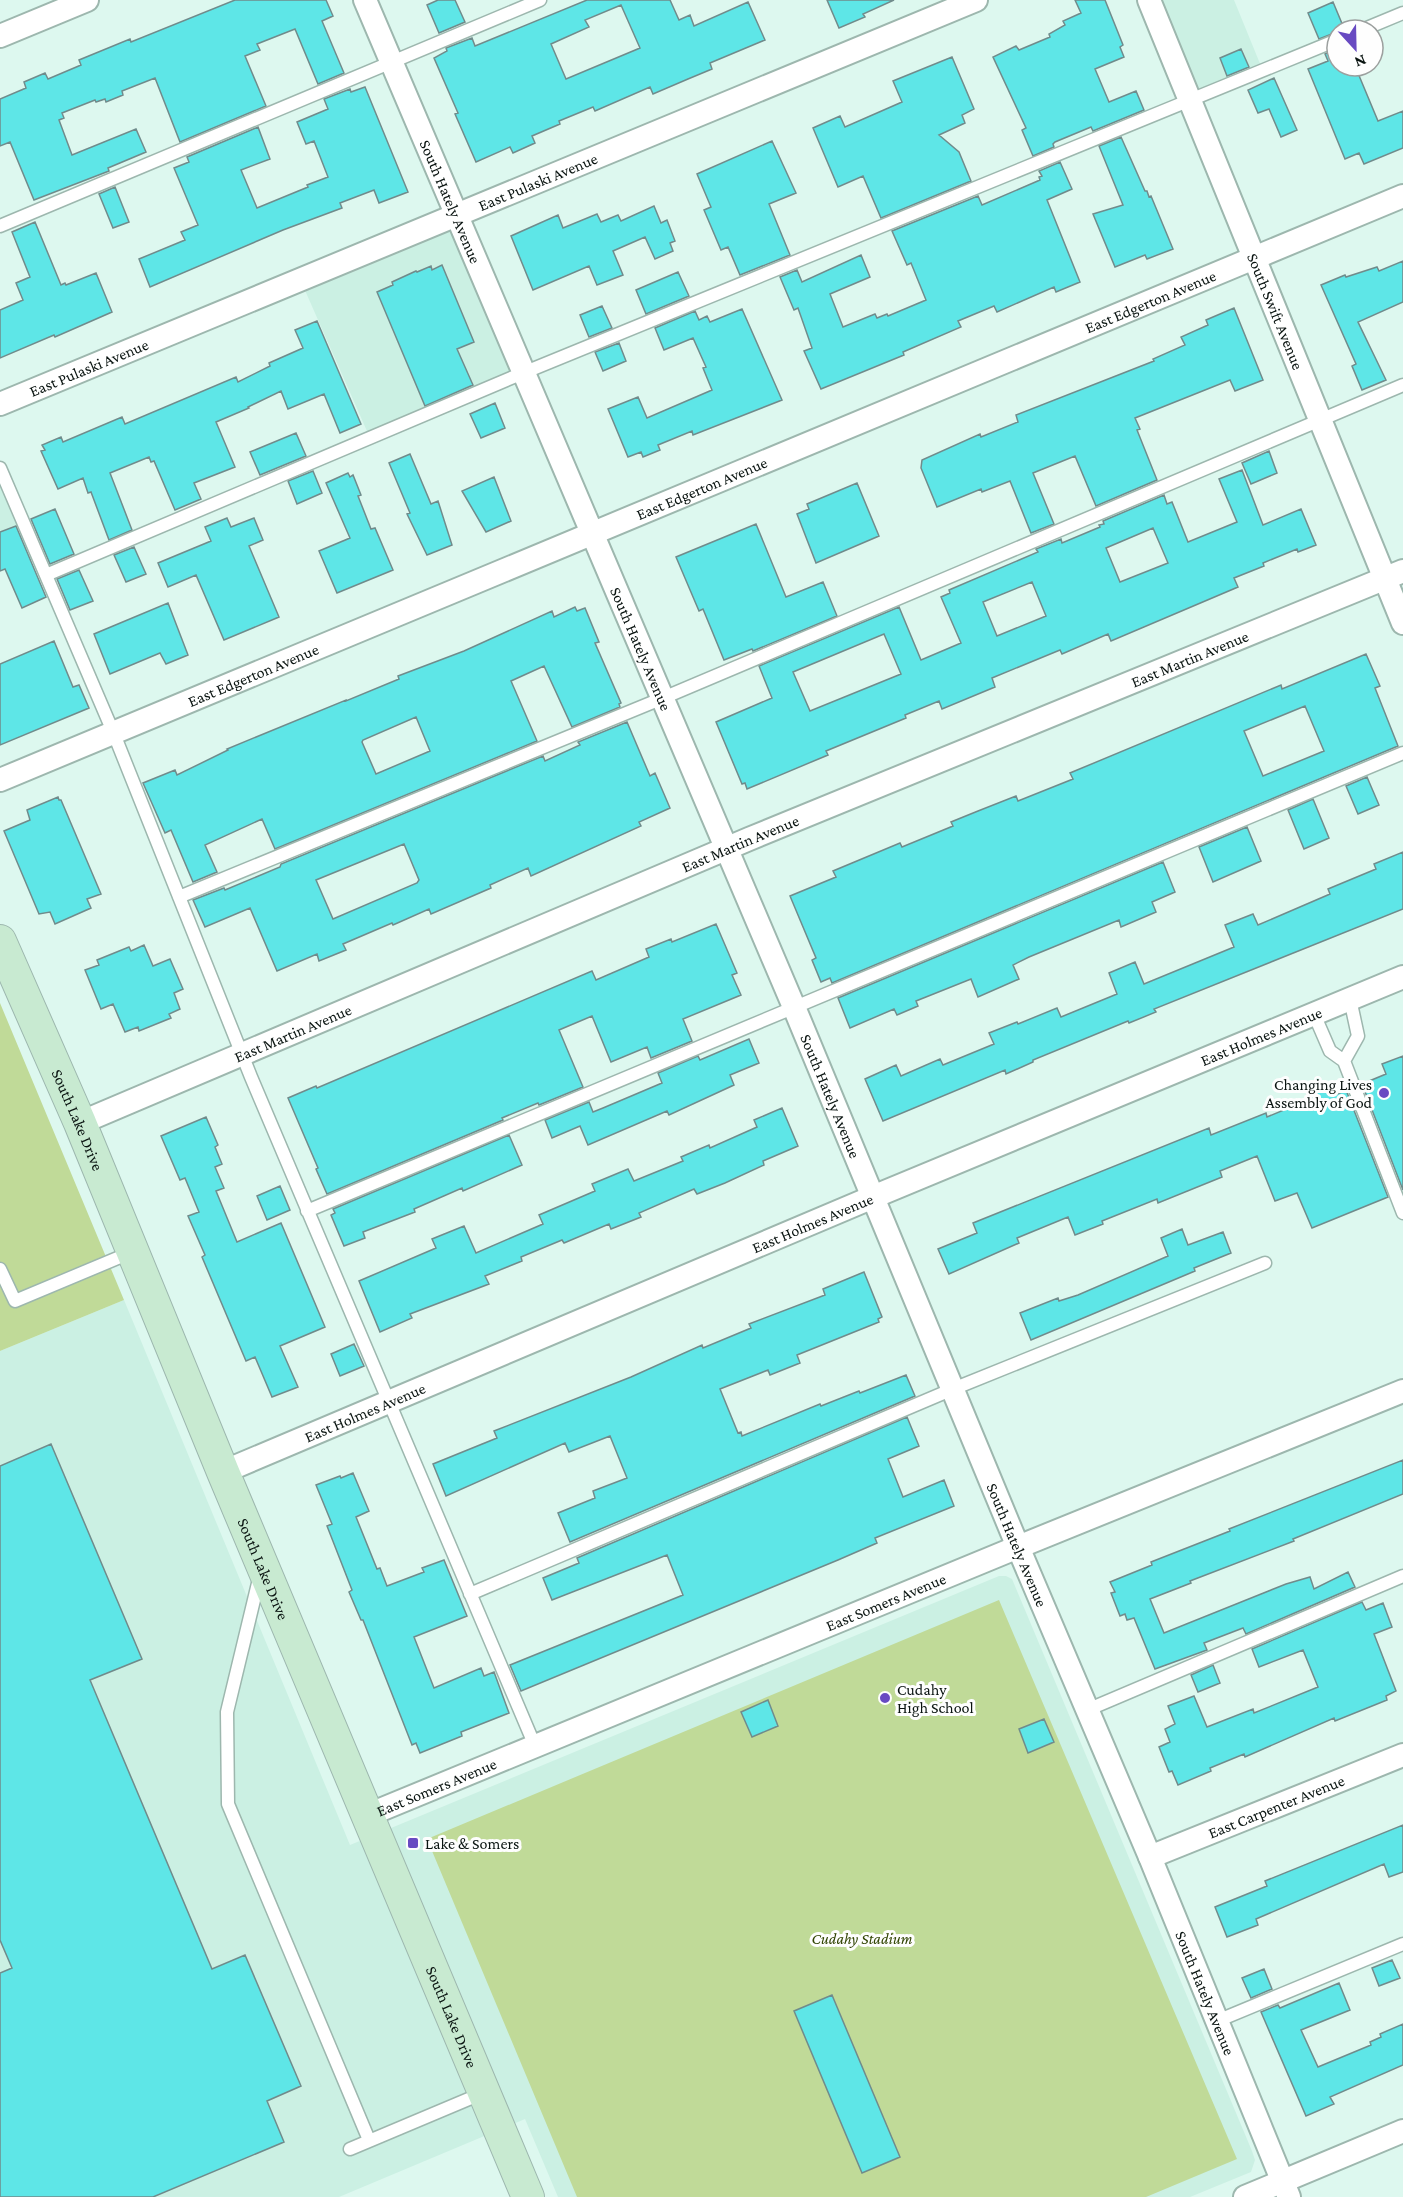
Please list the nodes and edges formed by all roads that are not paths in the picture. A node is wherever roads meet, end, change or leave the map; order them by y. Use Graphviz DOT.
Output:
graph roads {
  1 [pos="87,0"];
  2 [pos="365,0"];
  3 [pos="540,0"];
  4 [pos="976,0"];
  5 [pos="1149,0"];
  6 [pos="1403,13"];
  7 [pos="1385,20"];
  8 [pos="0,36"];
  9 [pos="1325,45"];
  10 [pos="391,61"];
  11 [pos="1190,101"];
  12 [pos="1403,196"];
  13 [pos="457,216"];
  14 [pos="0,226"];
  15 [pos="1255,257"];
  16 [pos="523,373"];
  17 [pos="1403,385"];
  18 [pos="0,404"];
  19 [pos="1320,420"];
  20 [pos="0,468"];
  21 [pos="592,533"];
  22 [pos="46,575"];
  23 [pos="1394,575"];
  24 [pos="1403,623"];
  25 [pos="663,698"];
  26 [pos="114,734"];
  27 [pos="1403,753"];
  28 [pos="0,780"];
  29 [pos="726,849"];
  30 [pos="179,897"];
  31 [pos="0,941"];
  32 [pos="1403,977"];
  33 [pos="1350,999"];
  34 [pos="794,1007"];
  35 [pos="1314,1014"];
  36 [pos="241,1054"];
  37 [pos="1344,1061"];
  38 [pos="80,1123"];
  39 [pos="873,1197"];
  40 [pos="307,1211"];
  41 [pos="1403,1213"];
  42 [pos="133,1252"];
  43 [pos="1265,1263"];
  44 [pos="0,1269"];
  45 [pos="953,1389"];
  46 [pos="1403,1392"];
  47 [pos="388,1402"];
  48 [pos="223,1472"];
  49 [pos="1018,1547"];
  50 [pos="262,1565"];
  51 [pos="1403,1576"];
  52 [pos="470,1594"];
  53 [pos="1087,1710"];
  54 [pos="535,1746"];
  55 [pos="1403,1755"];
  56 [pos="368,1815"];
  57 [pos="1150,1857"];
  58 [pos="1403,1944"];
  59 [pos="1217,2021"];
  60 [pos="484,2092"];
  61 [pos="1403,2131"];
  62 [pos="369,2140"];
  63 [pos="350,2149"];
  64 [pos="1285,2189"];
  65 [pos="528,2197"];
  66 [pos="1245,2197"];
  1 -- 8 [label="street"];
  2 -- 10 [label="street, South Hately Avenue"];
  3 -- 10 [label="lane"];
  4 -- 13 [label="street, East Pulaski Avenue"];
  5 -- 11 [label="street, South Swift Avenue"];
  6 -- 7 [label="lane"];
  9 -- 11 [label="lane"];
  10 -- 13 [label="street, South Hately Avenue"];
  10 -- 14 [label="lane"];
  11 -- 15 [label="street, South Swift Avenue"];
  11 -- 16 [label="lane"];
  12 -- 15 [label="street, East Edgerton Avenue"];
  13 -- 16 [label="street, South Hately Avenue"];
  13 -- 18 [label="street, East Pulaski Avenue"];
  15 -- 19 [label="street, South Swift Avenue"];
  15 -- 21 [label="street, East Edgerton Avenue"];
  16 -- 21 [label="street, South Hately Avenue"];
  16 -- 22 [label="lane"];
  17 -- 19 [label="lane"];
  19 -- 23 [label="street, South Swift Avenue"];
  19 -- 25 [label="lane"];
  20 -- 22 [label="lane"];
  21 -- 25 [label="street, South Hately Avenue"];
  21 -- 26 [label="street, East Edgerton Avenue"];
  22 -- 26 [label="lane"];
  23 -- 24 [label="street, South Swift Avenue"];
  23 -- 29 [label="street, East Martin Avenue"];
  25 -- 29 [label="street, South Hately Avenue"];
  25 -- 30 [label="lane"];
  26 -- 28 [label="street, East Edgerton Avenue"];
  26 -- 30 [label="lane"];
  27 -- 34 [label="lane"];
  29 -- 34 [label="street, South Hately Avenue"];
  29 -- 36 [label="street, East Martin Avenue"];
  30 -- 36 [label="lane"];
  31 -- 38 [label="main road, South Lake Drive"];
  32 -- 33 [label="street, East Holmes Avenue"];
  33 -- 35 [label="street, East Holmes Avenue"];
  33 -- 37 [label="lane"];
  34 -- 39 [label="street, South Hately Avenue"];
  34 -- 40 [label="lane"];
  35 -- 37 [label="lane"];
  35 -- 39 [label="street, East Holmes Avenue"];
  36 -- 38 [label="street, East Martin Avenue"];
  36 -- 40 [label="lane"];
  37 -- 41 [label="lane"];
  38 -- 42 [label="main road, South Lake Drive"];
  39 -- 45 [label="street, South Hately Avenue"];
  39 -- 47 [label="street, East Holmes Avenue"];
  40 -- 47 [label="lane"];
  42 -- 44 [label="lane"];
  42 -- 48 [label="main road, South Lake Drive"];
  43 -- 45 [label="lane"];
  45 -- 49 [label="street, South Hately Avenue"];
  45 -- 52 [label="lane"];
  46 -- 49 [label="street, East Somers Avenue"];
  47 -- 48 [label="street, East Holmes Avenue"];
  47 -- 52 [label="lane"];
  48 -- 50 [label="main road, South Lake Drive"];
  49 -- 53 [label="street, South Hately Avenue"];
  49 -- 54 [label="street, East Somers Avenue"];
  50 -- 56 [label="main road, South Lake Drive"];
  50 -- 62 [label="lane"];
  51 -- 53 [label="lane"];
  52 -- 54 [label="lane"];
  53 -- 57 [label="street, South Hately Avenue"];
  54 -- 56 [label="street, East Somers Avenue"];
  55 -- 57 [label="street, East Carpenter Avenue"];
  56 -- 60 [label="main road, South Lake Drive"];
  57 -- 59 [label="street, South Hately Avenue"];
  58 -- 59 [label="lane"];
  59 -- 64 [label="street, South Hately Avenue"];
  60 -- 62 [label="lane"];
  60 -- 65 [label="main road, South Lake Drive"];
  61 -- 64 [label="street"];
  62 -- 63 [label="lane"];
  64 -- 66 [label="street"];
}
